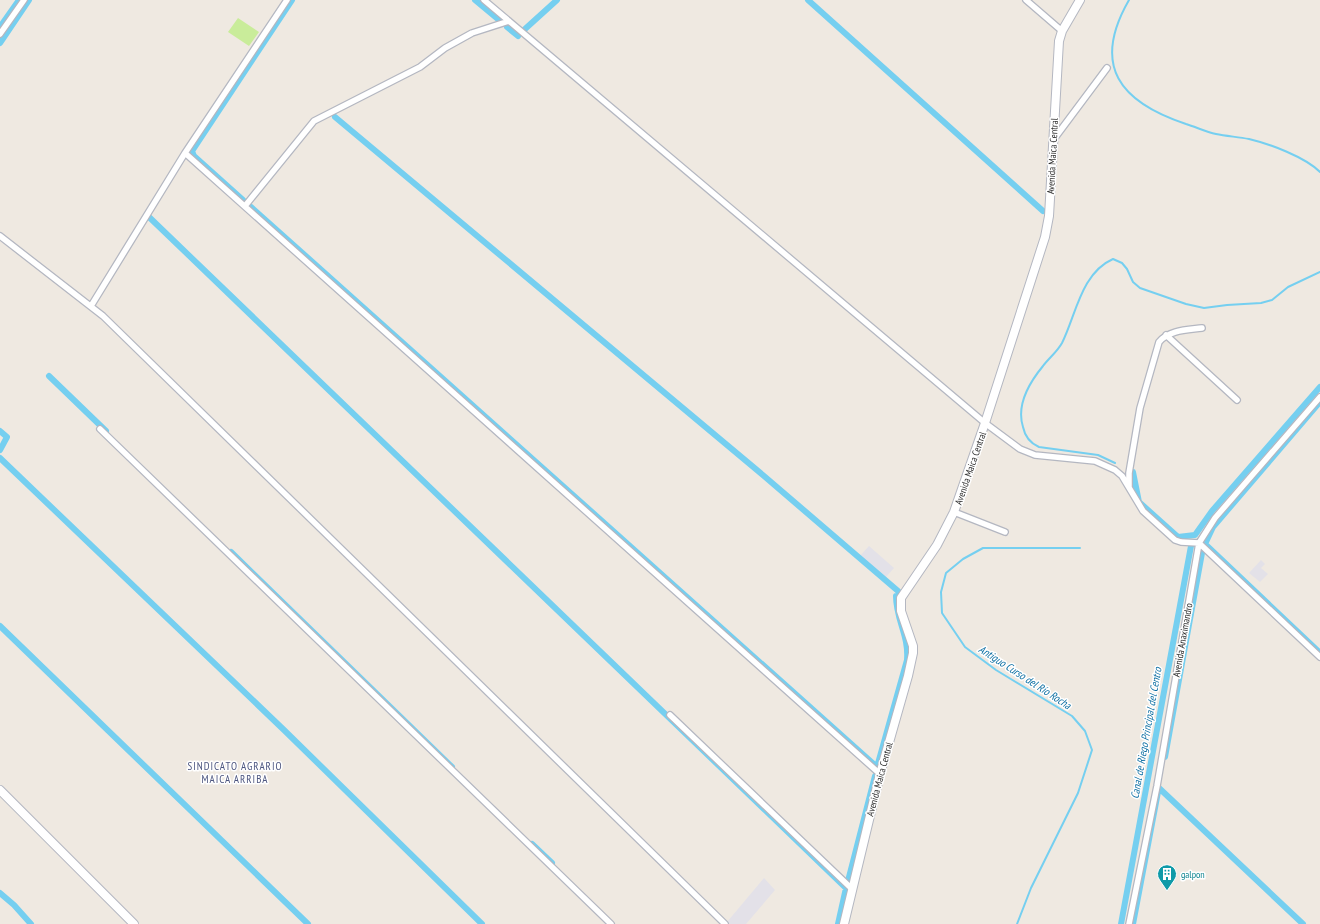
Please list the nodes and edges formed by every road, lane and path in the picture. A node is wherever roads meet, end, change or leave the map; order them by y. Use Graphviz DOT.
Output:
graph roads {
  1 [pos="24,0"];
  2 [pos="287,0"];
  3 [pos="484,0"];
  4 [pos="1026,0"];
  5 [pos="1080,0"];
  6 [pos="509,21"];
  7 [pos="1062,31"];
  8 [pos="0,34"];
  9 [pos="1107,68"];
  10 [pos="1054,139"];
  11 [pos="185,153"];
  12 [pos="245,206"];
  13 [pos="0,236"];
  14 [pos="91,306"];
  15 [pos="1202,328"];
  16 [pos="1166,335"];
  17 [pos="1320,397"];
  18 [pos="1237,400"];
  19 [pos="985,423"];
  20 [pos="100,429"];
  21 [pos="1130,489"];
  22 [pos="954,512"];
  23 [pos="1005,532"];
  24 [pos="1200,542"];
  25 [pos="1320,657"];
  26 [pos="670,715"];
  27 [pos="880,774"];
  28 [pos="0,790"];
  29 [pos="852,889"];
  30 [pos="134,924"];
  31 [pos="611,924"];
  32 [pos="725,924"];
  33 [pos="844,924"];
  34 [pos="1130,924"];
  1 -- 8 [label="street"];
  2 -- 11 [label="street"];
  3 -- 6 [label="street"];
  4 -- 7 [label="street"];
  5 -- 7 [label="street, Avenida Maica Central"];
  6 -- 12 [label="street"];
  6 -- 19 [label="street"];
  7 -- 10 [label="street, Avenida Maica Central"];
  9 -- 10 [label="street"];
  10 -- 19 [label="street, Avenida Maica Central"];
  11 -- 12 [label="street"];
  11 -- 14 [label="street"];
  12 -- 27 [label="street"];
  13 -- 14 [label="street"];
  14 -- 32 [label="street"];
  15 -- 16 [label="street"];
  16 -- 18 [label="street"];
  16 -- 21 [label="street"];
  17 -- 24 [label="street, Avenida Anaximandro"];
  19 -- 21 [label="street"];
  19 -- 22 [label="street, Avenida Maica Central"];
  20 -- 31 [label="street"];
  21 -- 24 [label="street"];
  22 -- 23 [label="street"];
  22 -- 27 [label="street, Avenida Maica Central"];
  24 -- 25 [label="street"];
  24 -- 34 [label="street, Avenida Anaximandro"];
  26 -- 29 [label="street"];
  27 -- 29 [label="street, Avenida Maica Central"];
  28 -- 30 [label="street"];
  29 -- 33 [label="street, Avenida Maica Central"];
}
